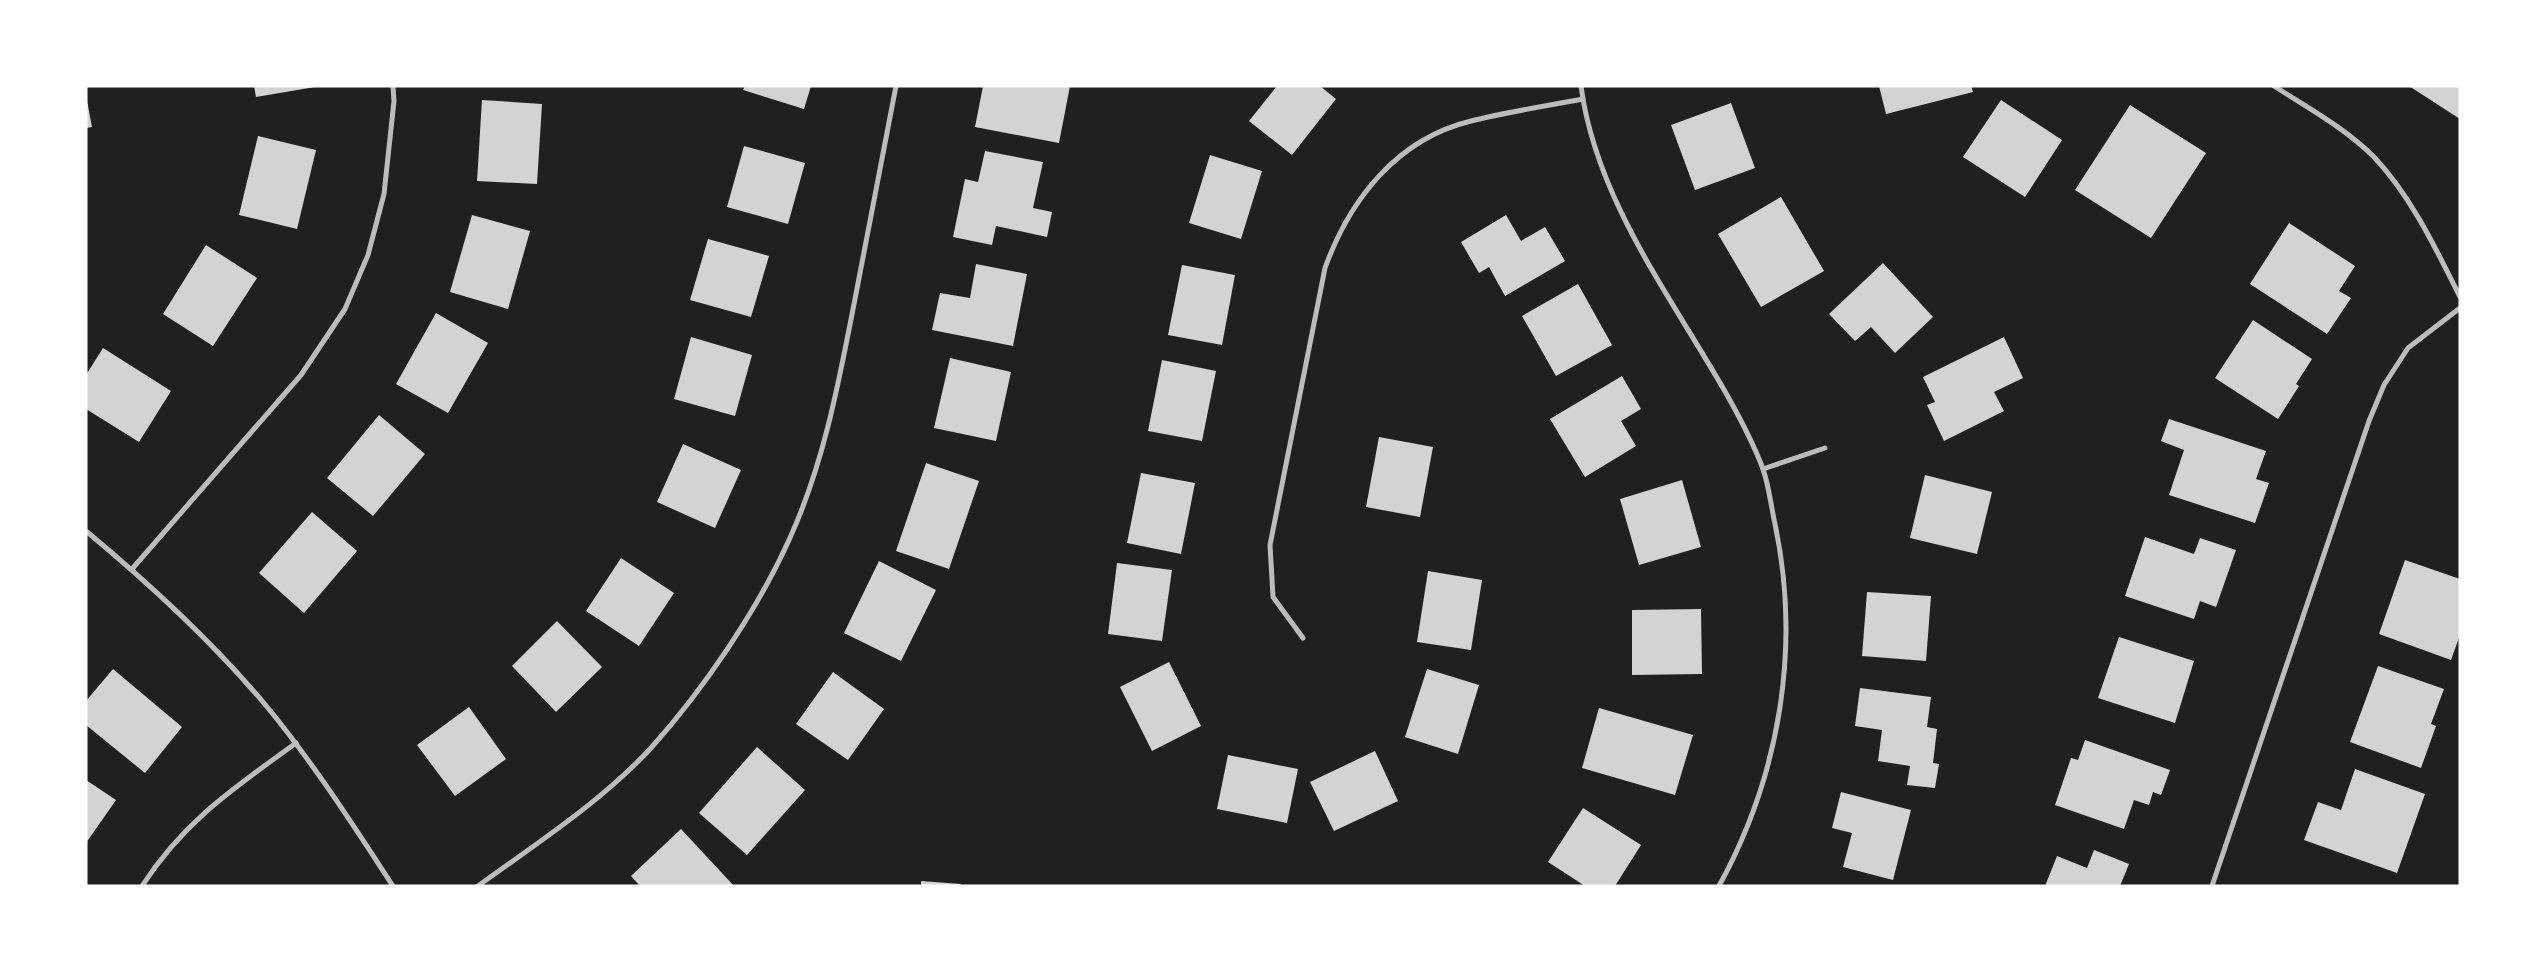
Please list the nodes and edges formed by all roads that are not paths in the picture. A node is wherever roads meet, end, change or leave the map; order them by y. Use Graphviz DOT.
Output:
graph roads {
  1 [pos="393,86"];
  2 [pos="896,86"];
  3 [pos="1581,86"];
  4 [pos="2274,86"];
  5 [pos="1582,99"];
  6 [pos="2460,297"];
  7 [pos="2460,308"];
  8 [pos="1825,448"];
  9 [pos="1763,469"];
  10 [pos="86,530"];
  11 [pos="132,570"];
  12 [pos="1303,638"];
  13 [pos="296,743"];
  14 [pos="142,886"];
  15 [pos="393,886"];
  16 [pos="478,886"];
  17 [pos="1719,886"];
  18 [pos="2212,886"];
  1 -- 11 [label="street"];
  2 -- 16 [label="street"];
  3 -- 5 [label="street"];
  4 -- 6 [label="street"];
  5 -- 9 [label="street"];
  5 -- 12 [label="street"];
  7 -- 18 [label="street"];
  8 -- 9 [label="street"];
  9 -- 17 [label="street"];
  10 -- 11 [label="street"];
  11 -- 13 [label="street"];
  13 -- 14 [label="street"];
  13 -- 15 [label="street"];
}
